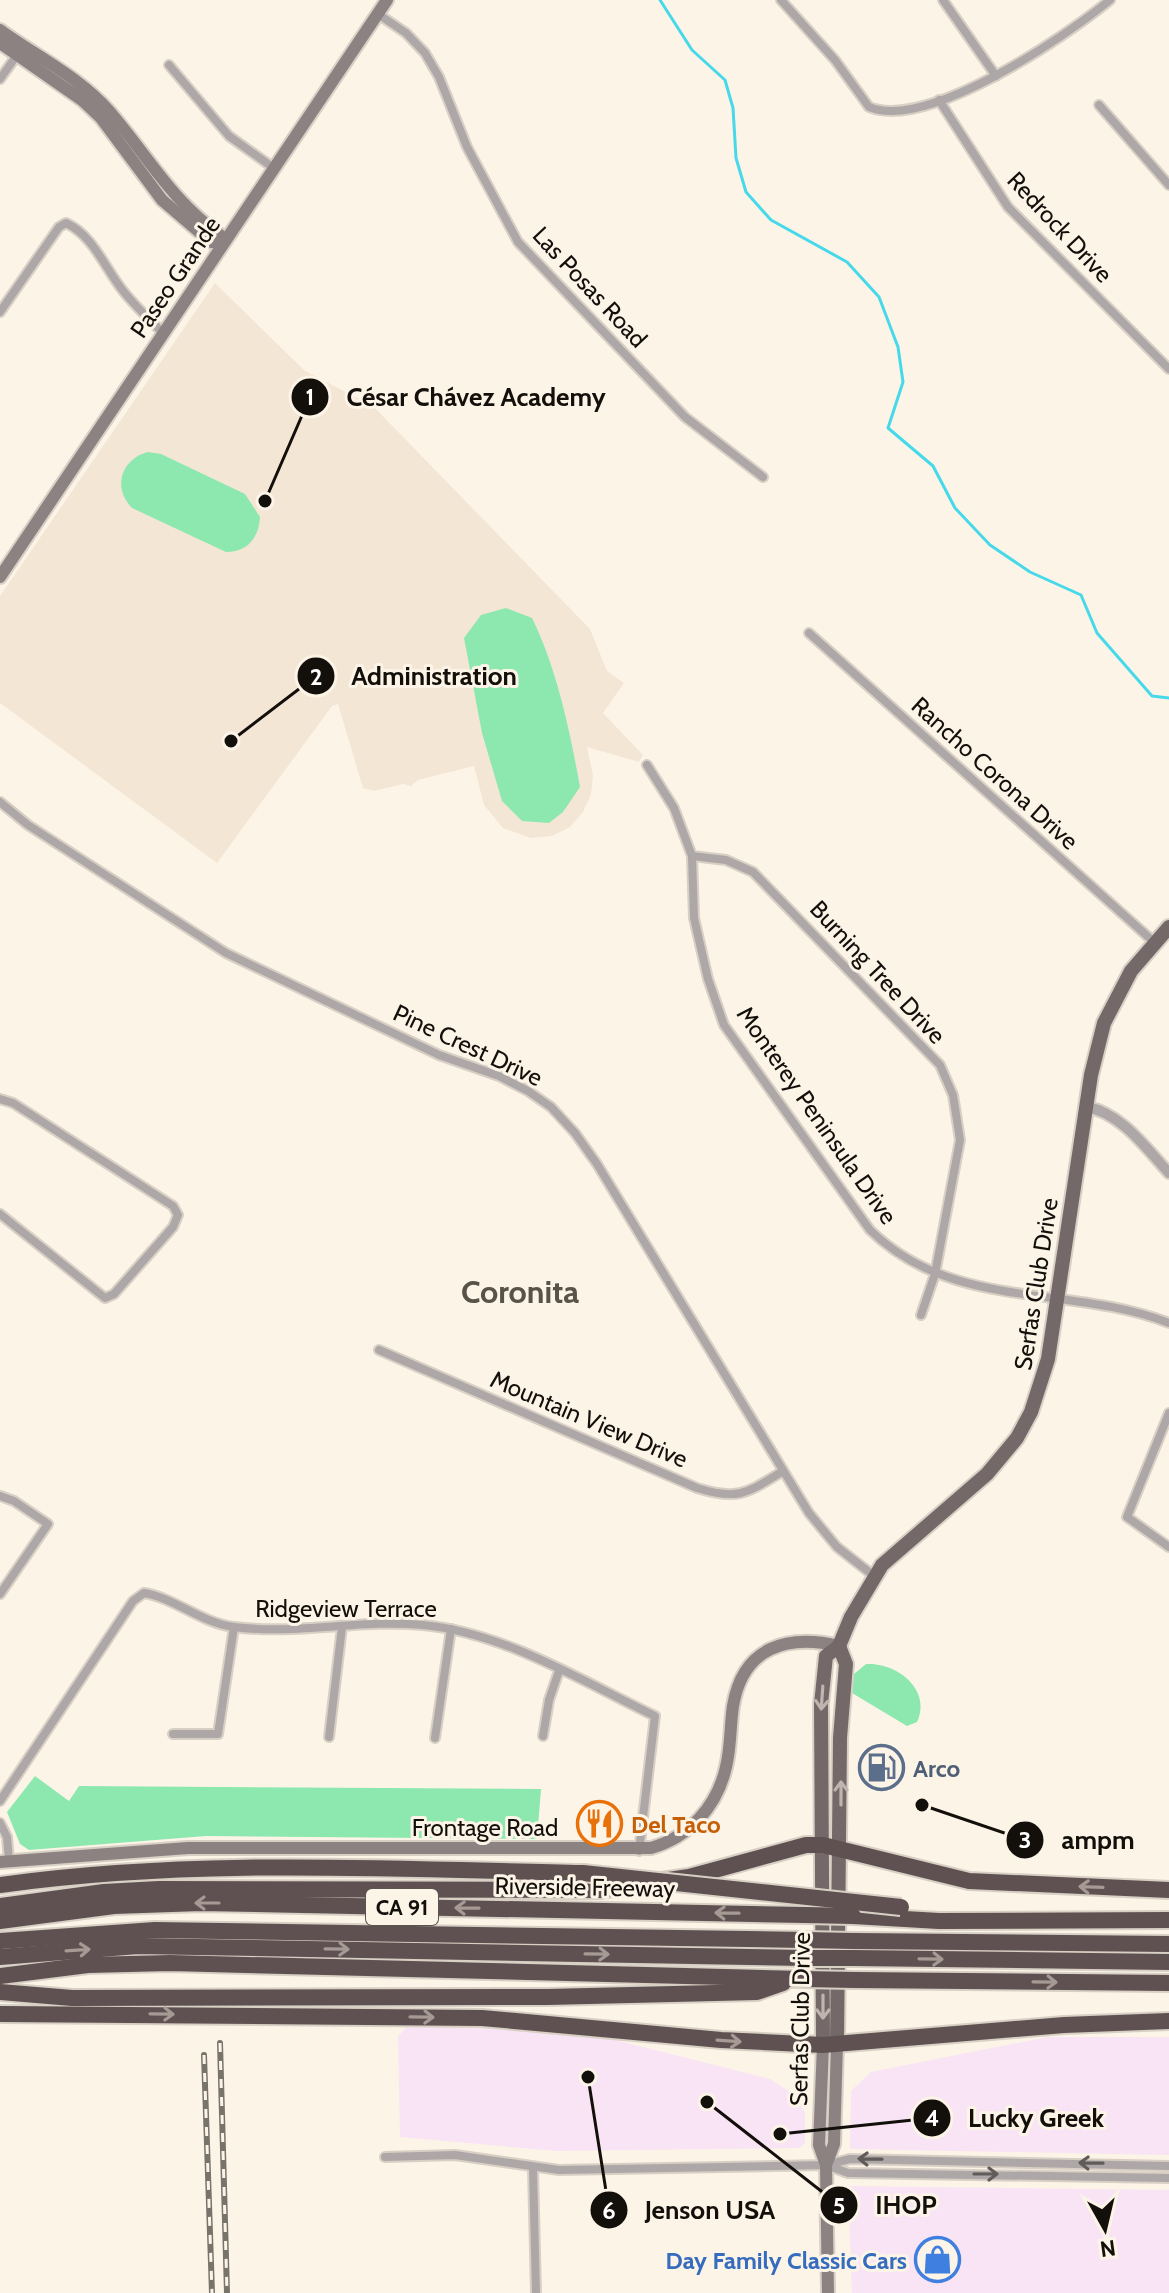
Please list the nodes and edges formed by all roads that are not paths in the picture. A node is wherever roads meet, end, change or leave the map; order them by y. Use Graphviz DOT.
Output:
graph roads {
  1 [pos="387,0"];
  2 [pos="781,0"];
  3 [pos="943,0"];
  4 [pos="1092,0"];
  5 [pos="1110,0"];
  6 [pos="1098,9"];
  7 [pos="378,14"];
  8 [pos="0,30"];
  9 [pos="0,43"];
  10 [pos="18,50"];
  11 [pos="169,65"];
  12 [pos="996,76"];
  13 [pos="0,79"];
  14 [pos="939,100"];
  15 [pos="1099,105"];
  16 [pos="275,169"];
  17 [pos="1169,185"];
  18 [pos="223,243"];
  19 [pos="0,312"];
  20 [pos="164,334"];
  21 [pos="1169,369"];
  22 [pos="763,477"];
  23 [pos="0,577"];
  24 [pos="809,633"];
  25 [pos="647,765"];
  26 [pos="0,802"];
  27 [pos="692,856"];
  28 [pos="1169,927"];
  29 [pos="1155,943"];
  30 [pos="0,1099"];
  31 [pos="1087,1107"];
  32 [pos="1169,1173"];
  33 [pos="0,1214"];
  34 [pos="935,1274"];
  35 [pos="1056,1301"];
  36 [pos="921,1315"];
  37 [pos="1169,1323"];
  38 [pos="379,1350"];
  39 [pos="1169,1413"];
  40 [pos="783,1471"];
  41 [pos="0,1496"];
  42 [pos="1169,1547"];
  43 [pos="874,1576"];
  44 [pos="0,1594"];
  45 [pos="234,1627"];
  46 [pos="342,1627"];
  47 [pos="451,1629"];
  48 [pos="839,1646"];
  49 [pos="559,1671"];
  50 [pos="173,1734"];
  51 [pos="543,1736"];
  52 [pos="329,1737"];
  53 [pos="435,1738"];
  54 [pos="0,1801"];
  55 [pos="0,1823"];
  56 [pos="832,1847"];
  57 [pos="639,1851"];
  58 [pos="4,1862"];
  59 [pos="0,1885"];
  60 [pos="1169,1890"];
  61 [pos="0,1906"];
  62 [pos="1169,1920"];
  63 [pos="0,1921"];
  64 [pos="939,1921"];
  65 [pos="0,1941"];
  66 [pos="1169,1944"];
  67 [pos="0,1957"];
  68 [pos="1169,1962"];
  69 [pos="0,1976"];
  70 [pos="800,1979"];
  71 [pos="1169,1983"];
  72 [pos="0,1992"];
  73 [pos="0,2014"];
  74 [pos="1169,2021"];
  75 [pos="830,2045"];
  76 [pos="385,2157"];
  77 [pos="826,2165"];
  78 [pos="1169,2166"];
  79 [pos="533,2169"];
  80 [pos="1169,2178"];
  81 [pos="536,2293"];
  82 [pos="828,2293"];
  1 -- 7 [label="main road, Paseo Grande"];
  2 -- 14 [label="street"];
  3 -- 12 [label="street"];
  4 -- 6 [label="street"];
  5 -- 6 [label="street"];
  6 -- 12 [label="street"];
  7 -- 16 [label="main road, Paseo Grande"];
  7 -- 22 [label="street, Las Posas Road"];
  8 -- 10 [label="main road"];
  9 -- 10 [label="main road"];
  10 -- 13 [label="street"];
  10 -- 18 [label="main road"];
  11 -- 16 [label="street"];
  12 -- 14 [label="street"];
  14 -- 21 [label="street, Redrock Drive"];
  15 -- 17 [label="street"];
  16 -- 18 [label="main road, Paseo Grande"];
  18 -- 20 [label="main road, Paseo Grande"];
  19 -- 20 [label="street"];
  20 -- 23 [label="main road, Paseo Grande"];
  24 -- 29 [label="street, Rancho Corona Drive"];
  25 -- 27 [label="street"];
  26 -- 40 [label="street, Pine Crest Drive"];
  27 -- 34 [label="street, Monterey Peninsula Drive"];
  27 -- 34 [label="street, Burning Tree Drive"];
  28 -- 29 [label="main road, Serfas Club Drive"];
  29 -- 31 [label="main road, Serfas Club Drive"];
  30 -- 33 [label="street"];
  31 -- 32 [label="street"];
  31 -- 35 [label="main road, Serfas Club Drive"];
  34 -- 35 [label="street, Monterey Peninsula Drive"];
  34 -- 36 [label="street, Burning Tree Drive"];
  35 -- 37 [label="street, Monterey Peninsula Drive"];
  35 -- 43 [label="main road, Serfas Club Drive"];
  38 -- 40 [label="street, Mountain View Drive"];
  39 -- 42 [label="street"];
  40 -- 43 [label="street, Pine Crest Drive"];
  41 -- 44 [label="street"];
  43 -- 48 [label="main road, Serfas Club Drive"];
  45 -- 46 [label="street, Ridgeview Terrace"];
  45 -- 50 [label="street"];
  45 -- 54 [label="street, Ridgeview Terrace"];
  46 -- 47 [label="street, Ridgeview Terrace"];
  46 -- 52 [label="street"];
  47 -- 49 [label="street, Ridgeview Terrace"];
  47 -- 53 [label="street"];
  48 -- 56 [label="main road, Serfas Club Drive"];
  48 -- 57 [label="main road, Frontage Road"];
  49 -- 51 [label="street"];
  49 -- 57 [label="street, Ridgeview Terrace"];
  55 -- 58 [label="street"];
  60 -- 56 [label="highway, one-way"];
  56 -- 61 [label="highway"];
  56 -- 75 [label="main road, Serfas Club Drive"];
  57 -- 58 [label="main road, Frontage Road"];
  59 -- 64 [label="highway, bridge"];
  62 -- 64 [label="highway, Riverside Freeway / CA 91"];
  64 -- 63 [label="highway, Riverside Freeway / CA 91, one-way, bridge"];
  65 -- 66 [label="highway, bridge"];
  67 -- 68 [label="highway, one-way, bridge"];
  69 -- 70 [label="highway"];
  70 -- 71 [label="highway, one-way, bridge"];
  70 -- 72 [label="highway"];
  73 -- 75 [label="highway, one-way"];
  74 -- 75 [label="highway"];
  75 -- 77 [label="main road, Serfas Club Drive"];
  76 -- 79 [label="street"];
  78 -- 77 [label="street, one-way"];
  77 -- 79 [label="street"];
  77 -- 80 [label="street, one-way"];
  77 -- 82 [label="main road, Serfas Club Drive"];
  79 -- 81 [label="street"];
}
